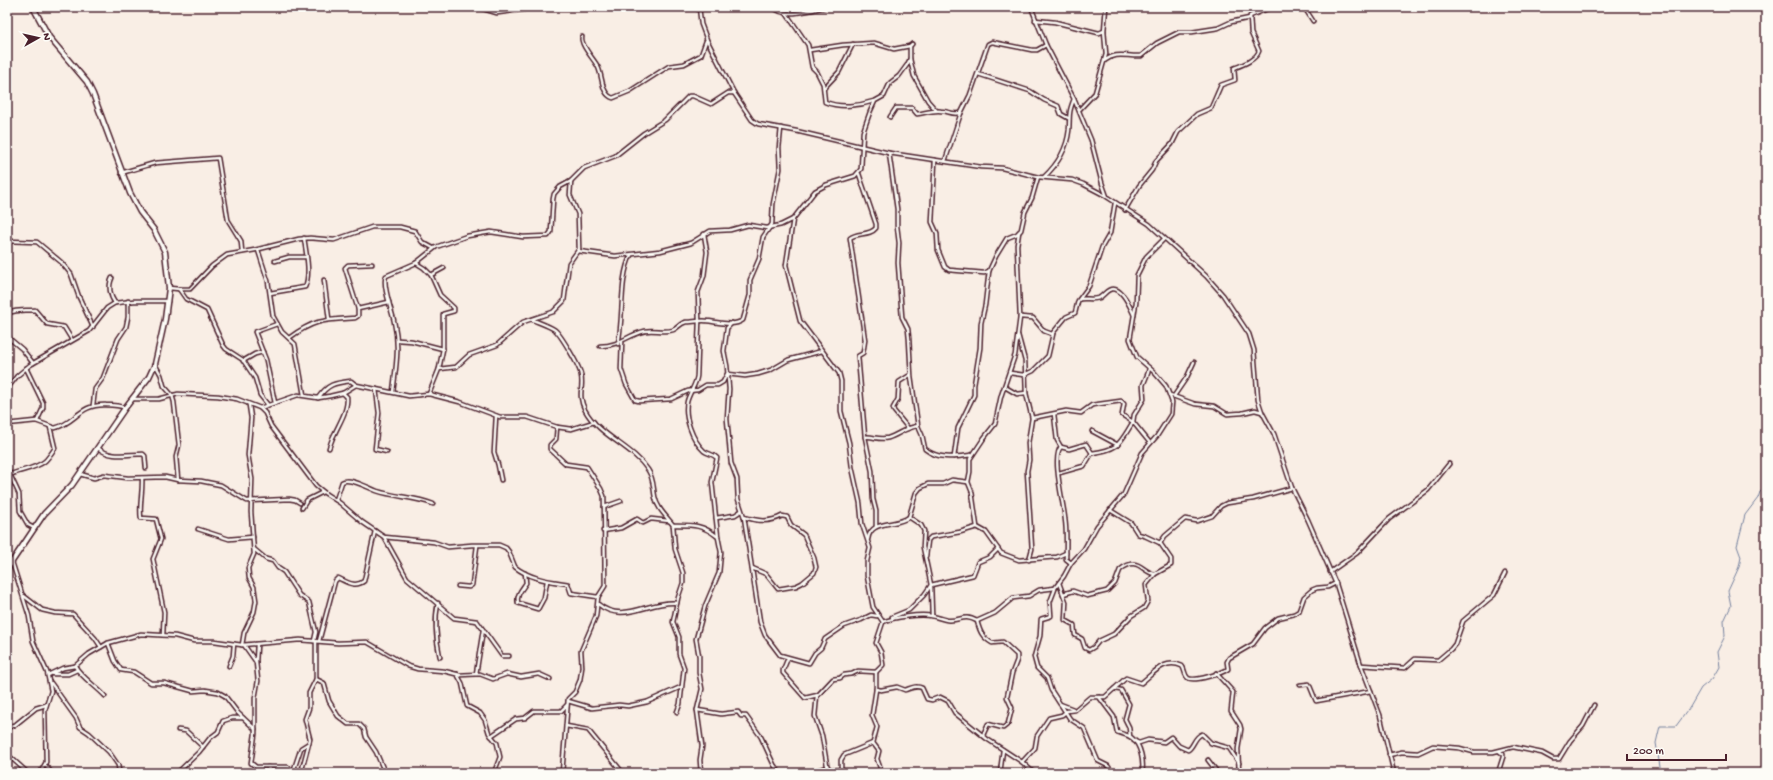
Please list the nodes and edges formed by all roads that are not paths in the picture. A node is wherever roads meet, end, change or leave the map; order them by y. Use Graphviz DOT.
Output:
graph roads {
  1 [pos="33,7"];
  2 [pos="478,7"];
  3 [pos="543,7"];
  4 [pos="699,7"];
  5 [pos="774,7"];
  6 [pos="824,7"];
  7 [pos="1031,7"];
  8 [pos="1106,7"];
  9 [pos="1272,7"];
  10 [pos="1304,7"];
  11 [pos="484,8"];
  12 [pos="786,13"];
  13 [pos="1250,18"];
  14 [pos="1035,20"];
  15 [pos="1313,21"];
  16 [pos="1104,31"];
  17 [pos="582,37"];
  18 [pos="707,40"];
  19 [pos="853,44"];
  20 [pos="1046,45"];
  21 [pos="810,50"];
  22 [pos="910,59"];
  23 [pos="1104,61"];
  24 [pos="978,74"];
  25 [pos="824,89"];
  26 [pos="734,93"];
  27 [pos="1074,99"];
  28 [pos="875,101"];
  29 [pos="1079,110"];
  30 [pos="937,111"];
  31 [pos="961,113"];
  32 [pos="890,117"];
  33 [pos="1068,118"];
  34 [pos="781,128"];
  35 [pos="861,148"];
  36 [pos="889,153"];
  37 [pos="935,160"];
  38 [pos="945,161"];
  39 [pos="121,173"];
  40 [pos="858,174"];
  41 [pos="1038,177"];
  42 [pos="1044,177"];
  43 [pos="571,181"];
  44 [pos="1107,197"];
  45 [pos="1115,202"];
  46 [pos="1126,210"];
  47 [pos="793,219"];
  48 [pos="770,227"];
  49 [pos="1019,232"];
  50 [pos="704,234"];
  51 [pos="304,238"];
  52 [pos="1164,239"];
  53 [pos="7,241"];
  54 [pos="433,248"];
  55 [pos="258,250"];
  56 [pos="578,251"];
  57 [pos="242,252"];
  58 [pos="631,255"];
  59 [pos="306,257"];
  60 [pos="275,261"];
  61 [pos="416,263"];
  62 [pos="372,264"];
  63 [pos="444,268"];
  64 [pos="989,271"];
  65 [pos="431,275"];
  66 [pos="112,278"];
  67 [pos="324,280"];
  68 [pos="169,288"];
  69 [pos="179,289"];
  70 [pos="270,293"];
  71 [pos="1079,299"];
  72 [pos="128,301"];
  73 [pos="168,301"];
  74 [pos="390,302"];
  75 [pos="115,303"];
  76 [pos="358,309"];
  77 [pos="7,313"];
  78 [pos="1134,315"];
  79 [pos="1020,317"];
  80 [pos="329,319"];
  81 [pos="533,320"];
  82 [pos="699,322"];
  83 [pos="732,323"];
  84 [pos="277,324"];
  85 [pos="93,327"];
  86 [pos="7,332"];
  87 [pos="1018,333"];
  88 [pos="1053,334"];
  89 [pos="289,338"];
  90 [pos="72,340"];
  91 [pos="398,340"];
  92 [pos="622,342"];
  93 [pos="618,344"];
  94 [pos="600,346"];
  95 [pos="443,349"];
  96 [pos="823,351"];
  97 [pos="263,352"];
  98 [pos="243,361"];
  99 [pos="33,362"];
  100 [pos="1194,362"];
  101 [pos="155,364"];
  102 [pos="1149,367"];
  103 [pos="26,368"];
  104 [pos="439,369"];
  105 [pos="1010,373"];
  106 [pos="727,374"];
  107 [pos="910,374"];
  108 [pos="1024,375"];
  109 [pos="356,385"];
  110 [pos="1005,387"];
  111 [pos="376,388"];
  112 [pos="7,389"];
  113 [pos="692,390"];
  114 [pos="393,392"];
  115 [pos="343,393"];
  116 [pos="1026,393"];
  117 [pos="429,394"];
  118 [pos="172,395"];
  119 [pos="304,395"];
  120 [pos="1170,395"];
  121 [pos="1174,396"];
  122 [pos="318,398"];
  123 [pos="133,399"];
  124 [pos="275,403"];
  125 [pos="249,404"];
  126 [pos="93,405"];
  127 [pos="268,405"];
  128 [pos="125,408"];
  129 [pos="260,408"];
  130 [pos="1262,412"];
  131 [pos="1054,414"];
  132 [pos="496,416"];
  133 [pos="1032,418"];
  134 [pos="37,421"];
  135 [pos="594,422"];
  136 [pos="1133,422"];
  137 [pos="7,424"];
  138 [pos="918,426"];
  139 [pos="50,427"];
  140 [pos="557,427"];
  141 [pos="908,428"];
  142 [pos="1092,431"];
  143 [pos="866,437"];
  144 [pos="1150,443"];
  145 [pos="1118,445"];
  146 [pos="97,447"];
  147 [pos="1061,447"];
  148 [pos="329,448"];
  149 [pos="387,452"];
  150 [pos="1092,453"];
  151 [pos="972,455"];
  152 [pos="954,457"];
  153 [pos="1449,464"];
  154 [pos="7,468"];
  155 [pos="146,468"];
  156 [pos="1059,473"];
  157 [pos="11,474"];
  158 [pos="80,474"];
  159 [pos="7,476"];
  160 [pos="142,478"];
  161 [pos="178,480"];
  162 [pos="501,480"];
  163 [pos="968,482"];
  164 [pos="1292,488"];
  165 [pos="323,492"];
  166 [pos="336,500"];
  167 [pos="621,501"];
  168 [pos="252,502"];
  169 [pos="300,504"];
  170 [pos="433,504"];
  171 [pos="604,507"];
  172 [pos="302,508"];
  173 [pos="1110,510"];
  174 [pos="742,511"];
  175 [pos="744,517"];
  176 [pos="909,517"];
  177 [pos="716,518"];
  178 [pos="669,521"];
  179 [pos="673,525"];
  180 [pos="876,527"];
  181 [pos="977,527"];
  182 [pos="34,528"];
  183 [pos="198,529"];
  184 [pos="375,531"];
  185 [pos="603,531"];
  186 [pos="253,537"];
  187 [pos="384,537"];
  188 [pos="718,537"];
  189 [pos="868,540"];
  190 [pos="1160,543"];
  191 [pos="477,546"];
  192 [pos="254,549"];
  193 [pos="998,549"];
  194 [pos="1066,554"];
  195 [pos="926,560"];
  196 [pos="1029,560"];
  197 [pos="12,562"];
  198 [pos="1071,563"];
  199 [pos="7,568"];
  200 [pos="752,568"];
  201 [pos="1330,572"];
  202 [pos="525,573"];
  203 [pos="1505,573"];
  204 [pos="1155,574"];
  205 [pos="547,581"];
  206 [pos="1336,583"];
  207 [pos="1059,584"];
  208 [pos="931,585"];
  209 [pos="458,586"];
  210 [pos="1055,588"];
  211 [pos="1063,594"];
  212 [pos="24,596"];
  213 [pos="598,597"];
  214 [pos="438,603"];
  215 [pos="677,603"];
  216 [pos="598,604"];
  217 [pos="877,616"];
  218 [pos="932,616"];
  219 [pos="892,618"];
  220 [pos="977,621"];
  221 [pos="883,622"];
  222 [pos="484,630"];
  223 [pos="164,635"];
  224 [pos="316,641"];
  225 [pos="108,643"];
  226 [pos="234,644"];
  227 [pos="257,644"];
  228 [pos="243,645"];
  229 [pos="101,647"];
  230 [pos="509,656"];
  231 [pos="440,657"];
  232 [pos="788,658"];
  233 [pos="256,662"];
  234 [pos="1361,665"];
  235 [pos="75,666"];
  236 [pos="229,666"];
  237 [pos="77,670"];
  238 [pos="876,672"];
  239 [pos="1216,673"];
  240 [pos="53,674"];
  241 [pos="457,674"];
  242 [pos="476,674"];
  243 [pos="48,675"];
  244 [pos="316,679"];
  245 [pos="550,679"];
  246 [pos="50,681"];
  247 [pos="1300,685"];
  248 [pos="681,688"];
  249 [pos="1113,688"];
  250 [pos="876,689"];
  251 [pos="1371,691"];
  252 [pos="818,694"];
  253 [pos="105,696"];
  254 [pos="1099,697"];
  255 [pos="568,703"];
  256 [pos="1060,704"];
  257 [pos="46,705"];
  258 [pos="1594,705"];
  259 [pos="697,710"];
  260 [pos="1075,710"];
  261 [pos="677,712"];
  262 [pos="1065,713"];
  263 [pos="243,718"];
  264 [pos="566,726"];
  265 [pos="7,728"];
  266 [pos="255,728"];
  267 [pos="178,730"];
  268 [pos="983,735"];
  269 [pos="491,736"];
  270 [pos="1130,737"];
  271 [pos="1134,741"];
  272 [pos="309,743"];
  273 [pos="873,743"];
  274 [pos="203,747"];
  275 [pos="1003,750"];
  276 [pos="1498,751"];
  277 [pos="7,754"];
  278 [pos="1389,755"];
  279 [pos="1208,760"];
  280 [pos="1022,762"];
  281 [pos="1239,763"];
  282 [pos="45,765"];
  283 [pos="268,767"];
  284 [pos="829,768"];
  285 [pos="294,772"];
  286 [pos="28,773"];
  287 [pos="40,773"];
  288 [pos="52,773"];
  289 [pos="122,773"];
  290 [pos="177,773"];
  291 [pos="270,773"];
  292 [pos="301,773"];
  293 [pos="385,773"];
  294 [pos="494,773"];
  295 [pos="562,773"];
  296 [pos="623,773"];
  297 [pos="701,773"];
  298 [pos="780,773"];
  299 [pos="805,773"];
  300 [pos="831,773"];
  301 [pos="882,773"];
  302 [pos="1000,773"];
  303 [pos="1034,773"];
  304 [pos="1113,773"];
  305 [pos="1142,773"];
  306 [pos="1218,773"];
  307 [pos="1239,773"];
  308 [pos="1394,773"];
  309 [pos="1498,773"];
  1 -- 39 [label="main road"];
  2 -- 11 [label="street"];
  3 -- 11 [label="street"];
  4 -- 18 [label="street"];
  5 -- 12 [label="street"];
  6 -- 12 [label="street"];
  7 -- 14 [label="street"];
  8 -- 16 [label="street"];
  9 -- 13 [label="street"];
  10 -- 15 [label="street"];
  12 -- 21 [label="street"];
  13 -- 23 [label="street"];
  13 -- 46 [label="street"];
  14 -- 16 [label="street"];
  14 -- 20 [label="street"];
  16 -- 23 [label="street"];
  17 -- 18 [label="street"];
  18 -- 26 [label="street"];
  19 -- 21 [label="street"];
  19 -- 22 [label="street"];
  19 -- 25 [label="street"];
  20 -- 24 [label="street"];
  20 -- 27 [label="street"];
  21 -- 25 [label="street"];
  22 -- 28 [label="street"];
  22 -- 30 [label="street"];
  23 -- 29 [label="street"];
  24 -- 31 [label="street"];
  24 -- 33 [label="street"];
  25 -- 28 [label="street"];
  26 -- 34 [label="street"];
  26 -- 43 [label="street"];
  27 -- 29 [label="street"];
  27 -- 33 [label="street"];
  28 -- 35 [label="street"];
  29 -- 44 [label="street"];
  30 -- 31 [label="street"];
  30 -- 32 [label="street"];
  31 -- 38 [label="street"];
  33 -- 42 [label="street"];
  34 -- 35 [label="street"];
  34 -- 48 [label="street"];
  35 -- 36 [label="street"];
  35 -- 40 [label="street"];
  36 -- 37 [label="street"];
  36 -- 107 [label="street"];
  37 -- 38 [label="street"];
  37 -- 64 [label="street"];
  38 -- 41 [label="street"];
  39 -- 57 [label="street"];
  39 -- 68 [label="main road"];
  40 -- 47 [label="street"];
  40 -- 143 [label="street"];
  41 -- 42 [label="street"];
  41 -- 49 [label="street"];
  42 -- 44 [label="street"];
  43 -- 54 [label="street"];
  43 -- 56 [label="street"];
  44 -- 45 [label="street"];
  45 -- 46 [label="street"];
  45 -- 71 [label="street"];
  46 -- 52 [label="street"];
  47 -- 48 [label="street"];
  47 -- 96 [label="street"];
  48 -- 50 [label="street"];
  48 -- 83 [label="street"];
  49 -- 64 [label="street"];
  49 -- 79 [label="street"];
  50 -- 58 [label="street"];
  50 -- 82 [label="street"];
  51 -- 54 [label="street"];
  51 -- 55 [label="street"];
  51 -- 59 [label="street"];
  52 -- 78 [label="street"];
  52 -- 130 [label="street"];
  53 -- 85 [label="street"];
  54 -- 61 [label="street"];
  55 -- 57 [label="street"];
  55 -- 70 [label="street"];
  56 -- 58 [label="street"];
  56 -- 81 [label="street"];
  57 -- 69 [label="street"];
  58 -- 93 [label="street"];
  59 -- 60 [label="street"];
  59 -- 70 [label="street"];
  61 -- 65 [label="street"];
  61 -- 74 [label="street"];
  62 -- 76 [label="street"];
  63 -- 65 [label="street"];
  64 -- 152 [label="street"];
  65 -- 95 [label="street"];
  66 -- 75 [label="street"];
  67 -- 80 [label="street"];
  68 -- 69 [label="street"];
  68 -- 73 [label="main road"];
  69 -- 98 [label="street"];
  70 -- 84 [label="street"];
  71 -- 78 [label="street"];
  71 -- 88 [label="street"];
  72 -- 73 [label="street"];
  72 -- 75 [label="street"];
  72 -- 126 [label="street"];
  73 -- 101 [label="main road"];
  74 -- 76 [label="street"];
  74 -- 91 [label="street"];
  75 -- 85 [label="street"];
  76 -- 80 [label="street"];
  77 -- 90 [label="street"];
  78 -- 102 [label="street"];
  79 -- 87 [label="street"];
  79 -- 88 [label="street"];
  80 -- 89 [label="street"];
  81 -- 104 [label="street"];
  81 -- 135 [label="street"];
  82 -- 83 [label="street"];
  82 -- 92 [label="street"];
  82 -- 113 [label="street"];
  83 -- 106 [label="street"];
  84 -- 89 [label="street"];
  84 -- 97 [label="street"];
  85 -- 90 [label="street"];
  86 -- 99 [label="street"];
  87 -- 105 [label="street"];
  87 -- 108 [label="street"];
  88 -- 108 [label="street"];
  89 -- 119 [label="street"];
  90 -- 99 [label="street"];
  91 -- 95 [label="street"];
  91 -- 114 [label="street"];
  92 -- 93 [label="street"];
  92 -- 113 [label="street"];
  93 -- 94 [label="street"];
  95 -- 104 [label="street"];
  96 -- 106 [label="street"];
  96 -- 189 [label="street"];
  97 -- 98 [label="street"];
  97 -- 124 [label="street"];
  98 -- 127 [label="street"];
  99 -- 103 [label="street"];
  100 -- 121 [label="street"];
  101 -- 118 [label="street"];
  101 -- 123 [label="main road"];
  102 -- 120 [label="street"];
  102 -- 136 [label="street"];
  103 -- 112 [label="street"];
  103 -- 134 [label="street"];
  104 -- 117 [label="street"];
  105 -- 108 [label="street"];
  105 -- 110 [label="street"];
  106 -- 113 [label="street"];
  106 -- 174 [label="street"];
  107 -- 138 [label="street"];
  107 -- 141 [label="street"];
  108 -- 116 [label="street"];
  109 -- 111 [label="street"];
  109 -- 115 [label="street"];
  109 -- 122 [label="street"];
  110 -- 116 [label="street"];
  110 -- 151 [label="street"];
  111 -- 114 [label="street"];
  111 -- 149 [label="street"];
  113 -- 177 [label="street"];
  114 -- 117 [label="street"];
  115 -- 122 [label="street"];
  115 -- 148 [label="street"];
  116 -- 133 [label="street"];
  117 -- 132 [label="street"];
  118 -- 123 [label="street"];
  118 -- 125 [label="street"];
  118 -- 161 [label="street"];
  119 -- 122 [label="street"];
  119 -- 124 [label="street"];
  120 -- 121 [label="street"];
  120 -- 144 [label="street"];
  121 -- 130 [label="street"];
  123 -- 128 [label="main road"];
  124 -- 127 [label="street"];
  125 -- 129 [label="street"];
  125 -- 168 [label="street"];
  126 -- 128 [label="street"];
  126 -- 139 [label="street"];
  127 -- 129 [label="street"];
  128 -- 146 [label="main road"];
  129 -- 165 [label="street"];
  130 -- 164 [label="street"];
  131 -- 133 [label="street"];
  131 -- 136 [label="street"];
  131 -- 147 [label="street"];
  132 -- 140 [label="street"];
  132 -- 162 [label="street"];
  133 -- 196 [label="street"];
  134 -- 137 [label="street"];
  134 -- 139 [label="street"];
  135 -- 140 [label="street"];
  135 -- 178 [label="street"];
  136 -- 144 [label="street"];
  136 -- 145 [label="street"];
  138 -- 141 [label="street"];
  138 -- 152 [label="street"];
  139 -- 157 [label="street"];
  140 -- 171 [label="street"];
  141 -- 143 [label="street"];
  142 -- 145 [label="street"];
  143 -- 180 [label="street"];
  144 -- 173 [label="street"];
  145 -- 150 [label="street"];
  146 -- 155 [label="street"];
  146 -- 158 [label="main road"];
  147 -- 150 [label="street"];
  147 -- 156 [label="street"];
  150 -- 156 [label="street"];
  151 -- 152 [label="street"];
  151 -- 163 [label="street"];
  153 -- 201 [label="street"];
  154 -- 157 [label="street"];
  156 -- 194 [label="street"];
  157 -- 159 [label="street"];
  157 -- 182 [label="street"];
  158 -- 160 [label="street"];
  158 -- 182 [label="main road"];
  160 -- 161 [label="street"];
  160 -- 223 [label="street"];
  161 -- 168 [label="street"];
  163 -- 176 [label="street"];
  163 -- 181 [label="street"];
  164 -- 190 [label="street"];
  164 -- 201 [label="street"];
  165 -- 166 [label="street"];
  165 -- 172 [label="street"];
  166 -- 170 [label="street"];
  166 -- 184 [label="street"];
  167 -- 171 [label="street"];
  168 -- 169 [label="street"];
  168 -- 186 [label="street"];
  171 -- 185 [label="street"];
  173 -- 190 [label="street"];
  173 -- 198 [label="street"];
  174 -- 175 [label="street"];
  174 -- 177 [label="street"];
  175 -- 200 [label="street"];
  175 -- 200 [label="street"];
  176 -- 180 [label="street"];
  176 -- 195 [label="street"];
  177 -- 188 [label="street"];
  178 -- 179 [label="street"];
  178 -- 185 [label="street"];
  179 -- 188 [label="street"];
  179 -- 215 [label="street"];
  180 -- 189 [label="street"];
  181 -- 193 [label="street"];
  181 -- 195 [label="street"];
  182 -- 197 [label="main road"];
  183 -- 186 [label="street"];
  184 -- 187 [label="street"];
  184 -- 224 [label="street"];
  185 -- 213 [label="street"];
  186 -- 192 [label="street"];
  187 -- 191 [label="street"];
  187 -- 214 [label="street"];
  188 -- 259 [label="street"];
  189 -- 217 [label="street"];
  190 -- 204 [label="street"];
  191 -- 202 [label="street"];
  191 -- 209 [label="street"];
  192 -- 224 [label="street"];
  192 -- 228 [label="street"];
  193 -- 196 [label="street"];
  193 -- 208 [label="street"];
  194 -- 196 [label="street"];
  194 -- 198 [label="street"];
  195 -- 208 [label="street"];
  197 -- 199 [label="main road"];
  197 -- 212 [label="street"];
  198 -- 207 [label="street"];
  200 -- 232 [label="street"];
  201 -- 206 [label="street"];
  202 -- 205 [label="street"];
  202 -- 205 [label="street"];
  203 -- 234 [label="street"];
  204 -- 211 [label="street"];
  204 -- 211 [label="street"];
  205 -- 213 [label="street"];
  206 -- 234 [label="street"];
  206 -- 239 [label="street"];
  207 -- 210 [label="street"];
  207 -- 211 [label="street"];
  208 -- 218 [label="street"];
  208 -- 219 [label="street"];
  210 -- 220 [label="street"];
  210 -- 256 [label="street"];
  212 -- 229 [label="street"];
  212 -- 243 [label="street"];
  213 -- 216 [label="street"];
  214 -- 222 [label="street"];
  214 -- 231 [label="street"];
  215 -- 216 [label="street"];
  215 -- 248 [label="street"];
  216 -- 255 [label="street"];
  217 -- 221 [label="street"];
  217 -- 232 [label="street"];
  218 -- 219 [label="street"];
  218 -- 220 [label="street"];
  219 -- 221 [label="street"];
  220 -- 268 [label="street"];
  221 -- 238 [label="street"];
  222 -- 230 [label="street"];
  222 -- 242 [label="street"];
  223 -- 225 [label="street"];
  223 -- 226 [label="street"];
  224 -- 227 [label="street"];
  224 -- 241 [label="street"];
  224 -- 244 [label="street"];
  225 -- 229 [label="street"];
  225 -- 263 [label="street"];
  226 -- 228 [label="street"];
  226 -- 236 [label="street"];
  227 -- 228 [label="street"];
  227 -- 233 [label="street"];
  228 -- 233 [label="street"];
  229 -- 235 [label="street"];
  232 -- 252 [label="street"];
  233 -- 266 [label="street"];
  234 -- 251 [label="street"];
  235 -- 237 [label="street"];
  235 -- 240 [label="street"];
  237 -- 240 [label="street"];
  237 -- 253 [label="street"];
  238 -- 250 [label="street"];
  238 -- 252 [label="street"];
  239 -- 249 [label="street"];
  239 -- 281 [label="street"];
  240 -- 243 [label="street"];
  241 -- 242 [label="street"];
  241 -- 269 [label="street"];
  242 -- 245 [label="street"];
  243 -- 246 [label="street"];
  244 -- 272 [label="street"];
  244 -- 293 [label="street"];
  246 -- 257 [label="street"];
  246 -- 289 [label="street"];
  247 -- 251 [label="street"];
  248 -- 255 [label="street"];
  248 -- 261 [label="street"];
  249 -- 254 [label="street"];
  249 -- 270 [label="street"];
  250 -- 268 [label="street"];
  250 -- 273 [label="street"];
  251 -- 278 [label="street"];
  252 -- 284 [label="street"];
  254 -- 260 [label="street"];
  254 -- 270 [label="street"];
  255 -- 264 [label="street"];
  255 -- 269 [label="street"];
  256 -- 260 [label="street"];
  256 -- 262 [label="street"];
  257 -- 265 [label="street"];
  257 -- 282 [label="street"];
  258 -- 276 [label="street"];
  259 -- 297 [label="street"];
  259 -- 298 [label="street"];
  260 -- 262 [label="street"];
  262 -- 280 [label="street"];
  262 -- 304 [label="street"];
  263 -- 266 [label="street"];
  263 -- 274 [label="street"];
  264 -- 295 [label="street"];
  264 -- 296 [label="street"];
  266 -- 283 [label="street"];
  267 -- 274 [label="street"];
  268 -- 275 [label="street"];
  269 -- 294 [label="street"];
  270 -- 271 [label="street"];
  271 -- 281 [label="street"];
  271 -- 305 [label="street"];
  272 -- 285 [label="street"];
  272 -- 292 [label="street"];
  273 -- 284 [label="street"];
  273 -- 301 [label="street"];
  274 -- 290 [label="street"];
  275 -- 280 [label="street"];
  275 -- 302 [label="street"];
  276 -- 278 [label="street"];
  276 -- 309 [label="street"];
  277 -- 286 [label="street"];
  278 -- 308 [label="street"];
  279 -- 306 [label="street"];
  280 -- 303 [label="street"];
  281 -- 307 [label="street"];
  282 -- 287 [label="street"];
  282 -- 288 [label="street"];
  283 -- 285 [label="street"];
  283 -- 291 [label="street"];
  284 -- 299 [label="street"];
  284 -- 300 [label="street"];
}
